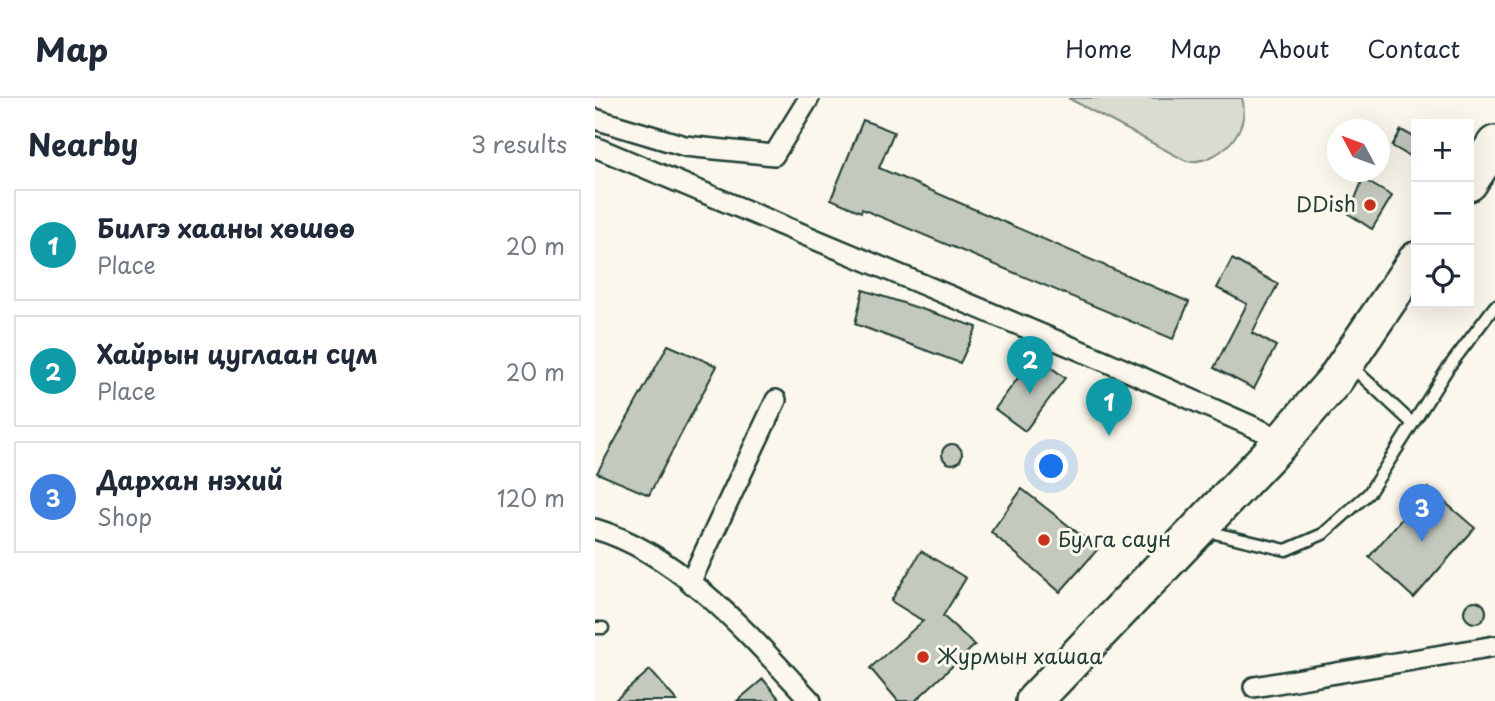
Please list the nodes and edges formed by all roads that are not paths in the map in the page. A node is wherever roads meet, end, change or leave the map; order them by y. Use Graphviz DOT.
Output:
graph roads {
  1 [pos="809,98"];
  2 [pos="595,119"];
  3 [pos="1495,144"];
  4 [pos="595,147"];
  5 [pos="1470,182"];
  6 [pos="1411,267"];
  7 [pos="1495,306"];
  8 [pos="1347,362"];
  9 [pos="776,400"];
  10 [pos="1412,423"];
  11 [pos="1283,440"];
  12 [pos="595,529"];
  13 [pos="1198,529"];
  14 [pos="690,583"];
  15 [pos="1495,646"];
  16 [pos="1254,687"];
  17 [pos="811,701"];
  18 [pos="1034,701"];
  1 -- 2 [label="street"];
  3 -- 5 [label="highway"];
  4 -- 11 [label="street"];
  6 -- 8 [label="highway"];
  7 -- 10 [label="lane"];
  8 -- 10 [label="lane"];
  8 -- 11 [label="highway"];
  9 -- 14 [label="street"];
  10 -- 13 [label="lane"];
  11 -- 13 [label="highway"];
  12 -- 14 [label="street"];
  13 -- 18 [label="highway"];
  14 -- 17 [label="street"];
  15 -- 16 [label="street"];
}
